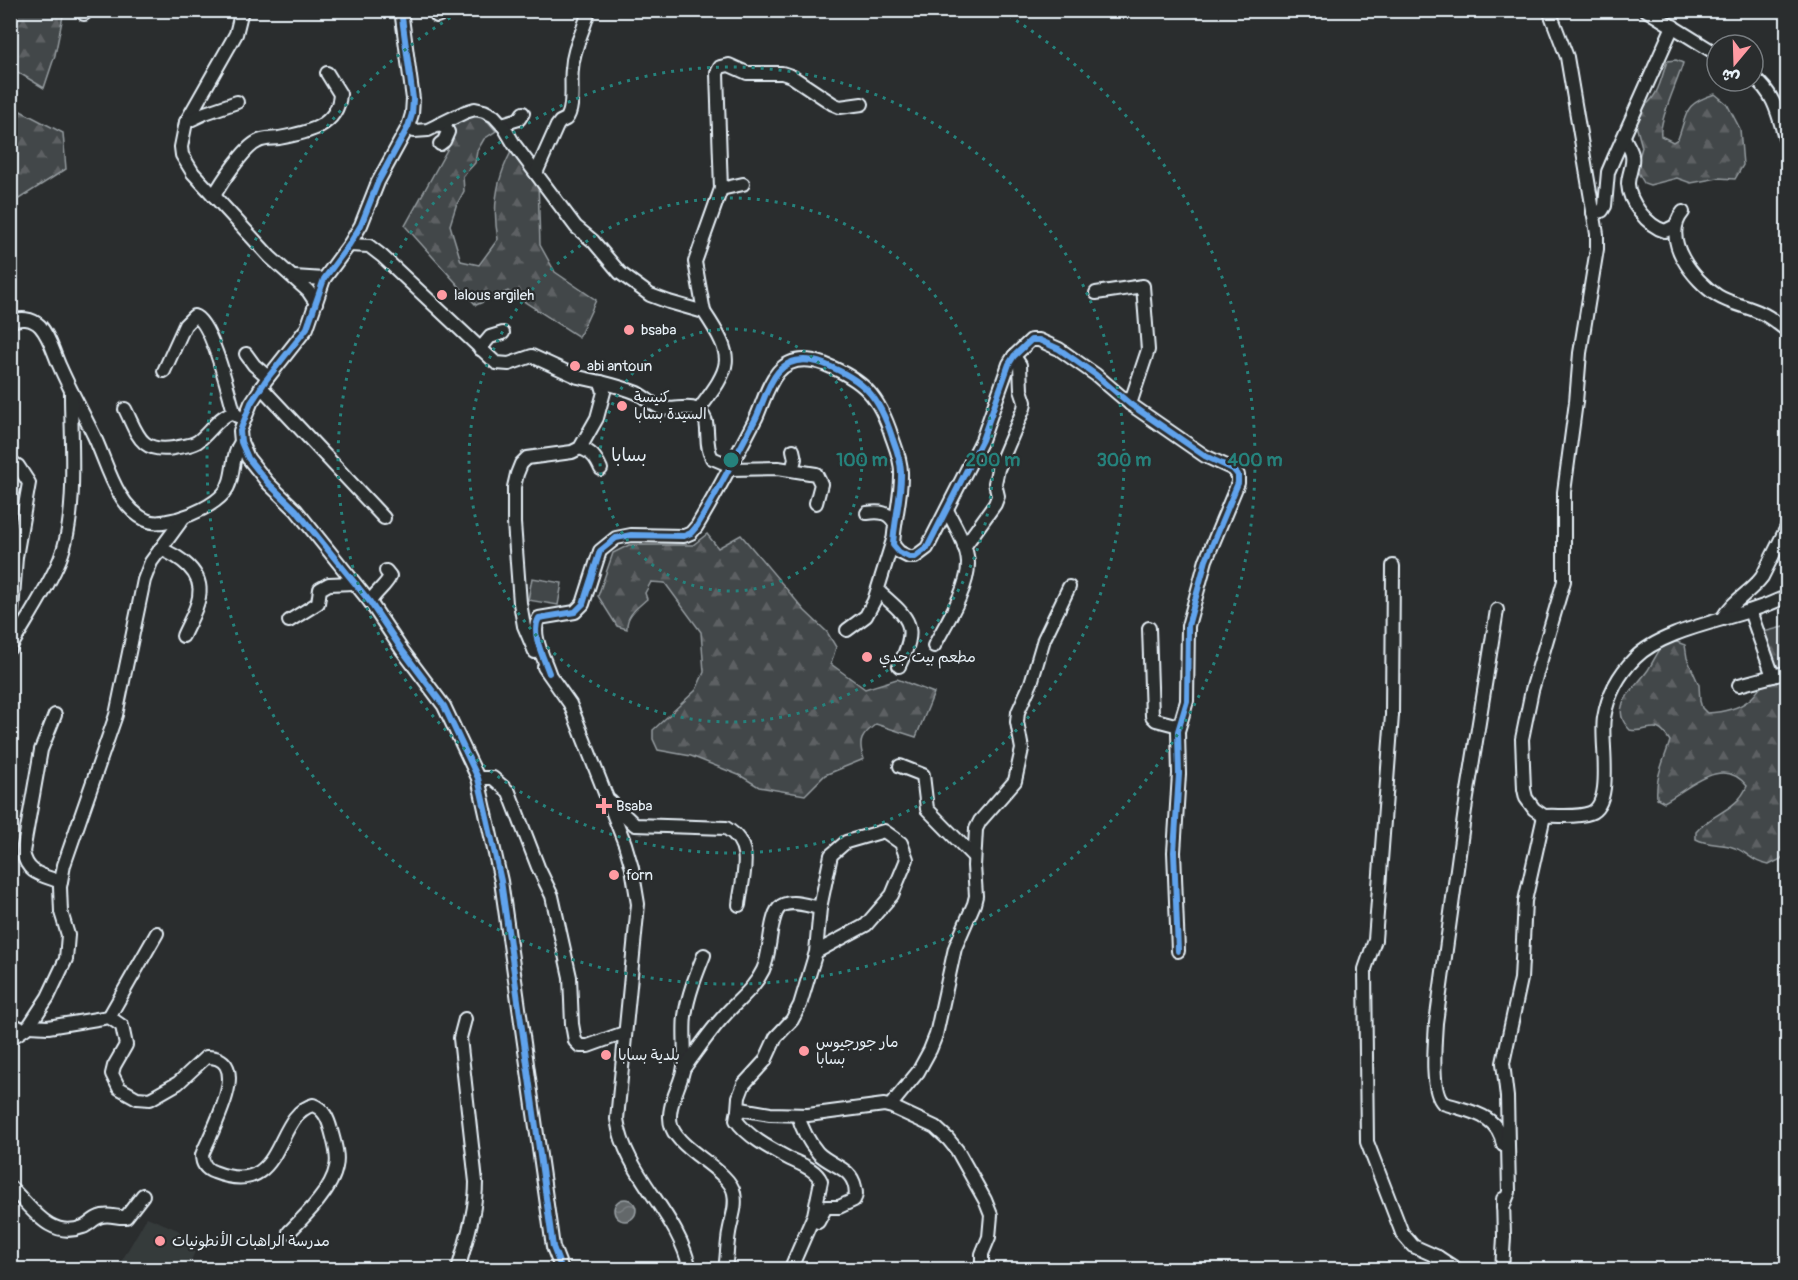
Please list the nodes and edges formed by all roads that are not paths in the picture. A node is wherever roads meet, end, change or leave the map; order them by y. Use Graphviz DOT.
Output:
graph roads {
  1 [pos="242,10"];
  2 [pos="401,10"];
  3 [pos="451,10"];
  4 [pos="589,10"];
  5 [pos="1549,10"];
  6 [pos="1646,10"];
  7 [pos="437,16"];
  8 [pos="1673,26"];
  9 [pos="1705,46"];
  10 [pos="327,73"];
  11 [pos="1765,87"];
  12 [pos="237,102"];
  13 [pos="862,104"];
  14 [pos="523,112"];
  15 [pos="186,122"];
  16 [pos="502,124"];
  17 [pos="438,125"];
  18 [pos="408,127"];
  19 [pos="1624,137"];
  20 [pos="440,144"];
  21 [pos="1788,148"];
  22 [pos="536,173"];
  23 [pos="743,184"];
  24 [pos="721,189"];
  25 [pos="214,196"];
  26 [pos="1683,212"];
  27 [pos="1593,213"];
  28 [pos="1675,226"];
  29 [pos="349,245"];
  30 [pos="294,278"];
  31 [pos="324,279"];
  32 [pos="1096,292"];
  33 [pos="316,303"];
  34 [pos="704,312"];
  35 [pos="10,322"];
  36 [pos="1788,332"];
  37 [pos="503,333"];
  38 [pos="480,349"];
  39 [pos="246,354"];
  40 [pos="1014,356"];
  41 [pos="164,371"];
  42 [pos="265,382"];
  43 [pos="601,382"];
  44 [pos="71,392"];
  45 [pos="1130,404"];
  46 [pos="125,408"];
  47 [pos="698,411"];
  48 [pos="234,412"];
  49 [pos="243,422"];
  50 [pos="241,442"];
  51 [pos="580,448"];
  52 [pos="793,450"];
  53 [pos="10,461"];
  54 [pos="731,467"];
  55 [pos="601,469"];
  56 [pos="792,470"];
  57 [pos="816,503"];
  58 [pos="947,510"];
  59 [pos="867,513"];
  60 [pos="184,517"];
  61 [pos="384,518"];
  62 [pos="895,524"];
  63 [pos="1788,525"];
  64 [pos="893,539"];
  65 [pos="964,547"];
  66 [pos="160,549"];
  67 [pos="1393,566"];
  68 [pos="386,571"];
  69 [pos="354,583"];
  70 [pos="1069,587"];
  71 [pos="878,591"];
  72 [pos="1788,596"];
  73 [pos="370,602"];
  74 [pos="1497,610"];
  75 [pos="1750,611"];
  76 [pos="1722,618"];
  77 [pos="289,621"];
  78 [pos="1149,628"];
  79 [pos="847,630"];
  80 [pos="183,636"];
  81 [pos="10,638"];
  82 [pos="934,646"];
  83 [pos="10,648"];
  84 [pos="899,666"];
  85 [pos="1788,672"];
  86 [pos="549,673"];
  87 [pos="1773,676"];
  88 [pos="1739,685"];
  89 [pos="55,715"];
  90 [pos="1179,726"];
  91 [pos="900,766"];
  92 [pos="478,778"];
  93 [pos="606,798"];
  94 [pos="1544,816"];
  95 [pos="974,857"];
  96 [pos="61,882"];
  97 [pos="739,905"];
  98 [pos="819,908"];
  99 [pos="157,933"];
  100 [pos="1178,951"];
  101 [pos="816,952"];
  102 [pos="704,955"];
  103 [pos="110,1017"];
  104 [pos="465,1019"];
  105 [pos="10,1023"];
  106 [pos="26,1028"];
  107 [pos="624,1033"];
  108 [pos="10,1039"];
  109 [pos="684,1068"];
  110 [pos="890,1106"];
  111 [pos="738,1110"];
  112 [pos="798,1115"];
  113 [pos="10,1187"];
  114 [pos="143,1195"];
  115 [pos="1503,1207"];
  116 [pos="289,1232"];
  117 [pos="807,1233"];
  118 [pos="682,1246"];
  119 [pos="1438,1263"];
  120 [pos="458,1269"];
  121 [pos="562,1269"];
  122 [pos="683,1269"];
  123 [pos="690,1269"];
  124 [pos="726,1269"];
  125 [pos="790,1269"];
  126 [pos="982,1269"];
  127 [pos="1458,1269"];
  128 [pos="1502,1269"];
  1 -- 15 [label="street"];
  2 -- 18 [label="street"];
  3 -- 7 [label="street"];
  4 -- 22 [label="street"];
  5 -- 27 [label="street"];
  6 -- 8 [label="street"];
  8 -- 9 [label="street"];
  8 -- 19 [label="street"];
  10 -- 25 [label="street"];
  11 -- 21 [label="street"];
  12 -- 15 [label="street"];
  13 -- 24 [label="street"];
  14 -- 16 [label="street"];
  15 -- 25 [label="street"];
  16 -- 17 [label="street"];
  16 -- 22 [label="street"];
  17 -- 18 [label="street"];
  17 -- 20 [label="street"];
  18 -- 29 [label="street"];
  19 -- 27 [label="street"];
  19 -- 28 [label="street"];
  22 -- 34 [label="street"];
  23 -- 24 [label="street"];
  24 -- 34 [label="street"];
  25 -- 30 [label="street"];
  26 -- 28 [label="street"];
  27 -- 94 [label="street"];
  28 -- 36 [label="street"];
  29 -- 31 [label="street"];
  29 -- 38 [label="street"];
  30 -- 31 [label="street"];
  30 -- 33 [label="street"];
  31 -- 33 [label="street"];
  32 -- 45 [label="street"];
  33 -- 42 [label="street"];
  34 -- 47 [label="street"];
  35 -- 44 [label="street"];
  37 -- 38 [label="street"];
  38 -- 43 [label="street"];
  39 -- 42 [label="street"];
  40 -- 45 [label="street"];
  40 -- 58 [label="street"];
  40 -- 65 [label="street"];
  41 -- 48 [label="street"];
  42 -- 49 [label="street"];
  42 -- 61 [label="street"];
  43 -- 47 [label="street"];
  43 -- 51 [label="street"];
  44 -- 60 [label="street"];
  44 -- 83 [label="street"];
  45 -- 90 [label="street"];
  46 -- 48 [label="street"];
  47 -- 54 [label="street"];
  48 -- 49 [label="street"];
  49 -- 50 [label="street"];
  50 -- 60 [label="street"];
  50 -- 69 [label="street"];
  51 -- 55 [label="street"];
  51 -- 86 [label="street"];
  52 -- 56 [label="street"];
  53 -- 81 [label="street"];
  54 -- 56 [label="street"];
  54 -- 62 [label="street"];
  54 -- 86 [label="street"];
  56 -- 57 [label="street"];
  58 -- 64 [label="street"];
  58 -- 65 [label="street"];
  59 -- 62 [label="street"];
  60 -- 66 [label="street"];
  62 -- 64 [label="street"];
  63 -- 76 [label="street"];
  64 -- 71 [label="street"];
  65 -- 82 [label="street"];
  66 -- 80 [label="street"];
  66 -- 96 [label="street"];
  67 -- 119 [label="street"];
  68 -- 73 [label="street"];
  69 -- 73 [label="street"];
  69 -- 77 [label="street"];
  70 -- 95 [label="street"];
  71 -- 79 [label="street"];
  71 -- 84 [label="street"];
  72 -- 75 [label="street"];
  73 -- 92 [label="street"];
  74 -- 115 [label="street"];
  75 -- 76 [label="street"];
  75 -- 87 [label="street"];
  76 -- 94 [label="street"];
  78 -- 90 [label="street"];
  85 -- 87 [label="street"];
  86 -- 93 [label="street"];
  87 -- 88 [label="street"];
  89 -- 96 [label="street"];
  90 -- 100 [label="street"];
  91 -- 95 [label="street"];
  92 -- 107 [label="street"];
  92 -- 121 [label="street"];
  93 -- 97 [label="street"];
  93 -- 107 [label="street"];
  94 -- 115 [label="street"];
  95 -- 110 [label="street"];
  96 -- 106 [label="street"];
  98 -- 101 [label="street"];
  98 -- 101 [label="street"];
  98 -- 109 [label="street"];
  99 -- 103 [label="street"];
  101 -- 111 [label="street"];
  102 -- 109 [label="street"];
  103 -- 106 [label="street"];
  103 -- 116 [label="street"];
  104 -- 120 [label="street"];
  105 -- 106 [label="street"];
  106 -- 108 [label="street"];
  107 -- 118 [label="street"];
  109 -- 124 [label="street"];
  110 -- 112 [label="street"];
  110 -- 126 [label="street"];
  111 -- 112 [label="street"];
  111 -- 117 [label="street"];
  112 -- 117 [label="street"];
  113 -- 114 [label="street"];
  115 -- 128 [label="street"];
  117 -- 125 [label="street"];
  118 -- 122 [label="street"];
  118 -- 123 [label="street"];
  119 -- 127 [label="street"];
}
